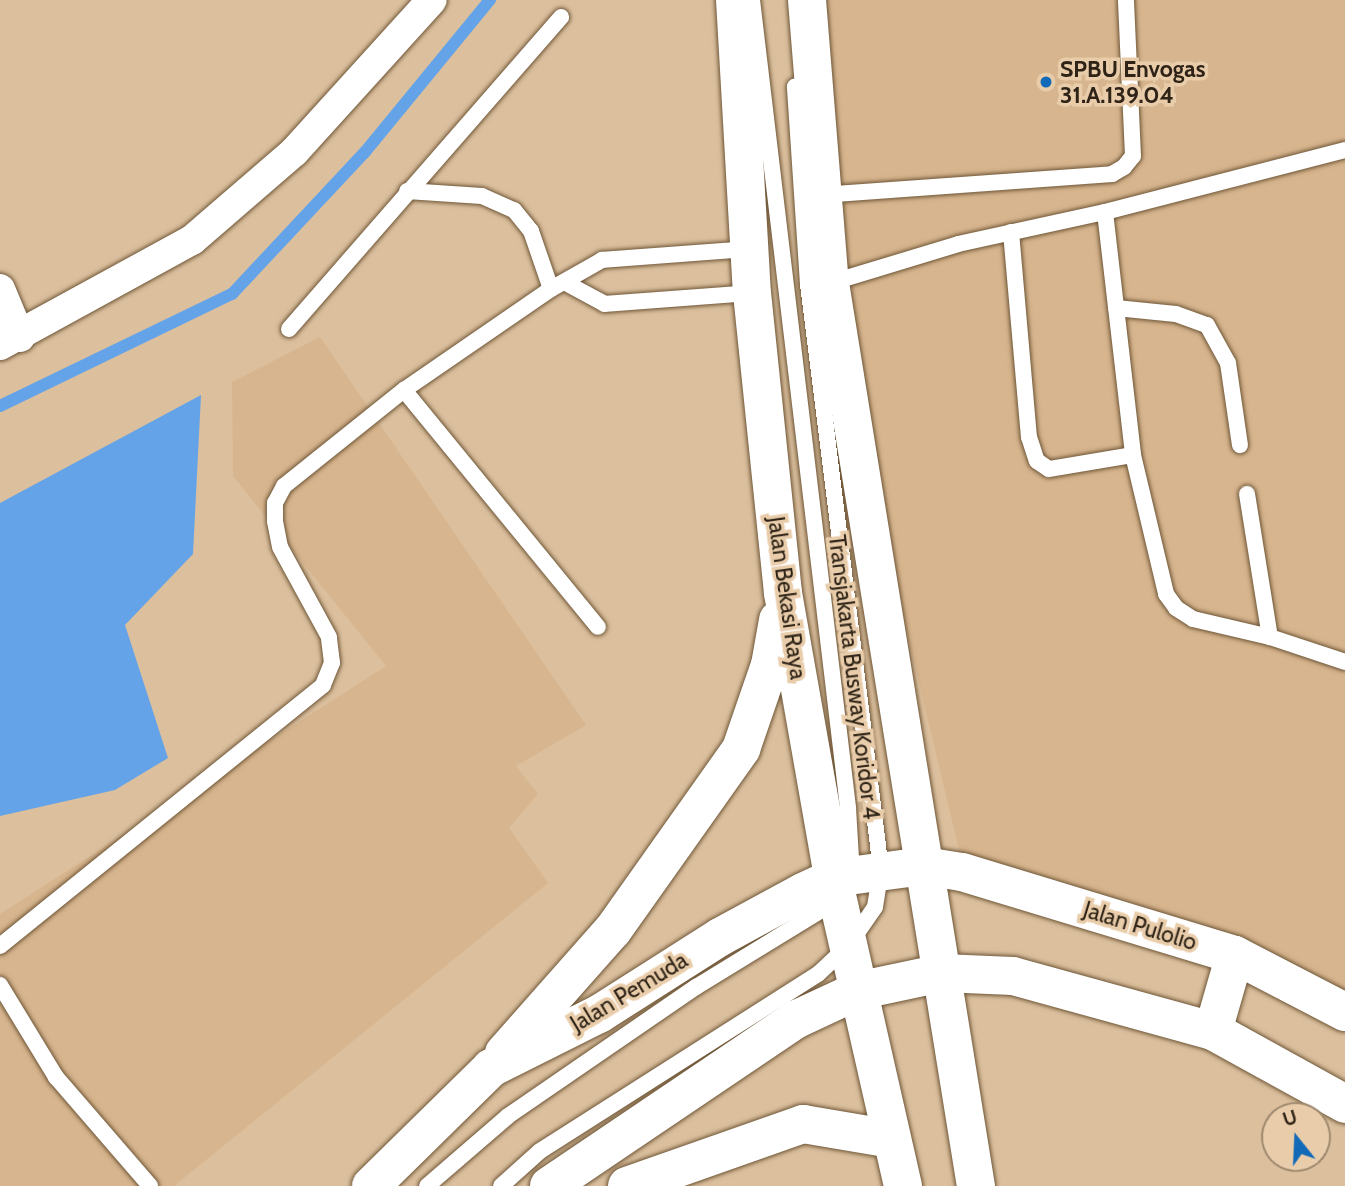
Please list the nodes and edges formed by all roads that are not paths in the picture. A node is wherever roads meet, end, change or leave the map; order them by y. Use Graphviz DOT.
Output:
graph roads {
  1 [pos="432,0"];
  2 [pos="735,0"];
  3 [pos="752,0"];
  4 [pos="1126,0"];
  5 [pos="796,5"];
  6 [pos="561,17"];
  7 [pos="794,68"];
  8 [pos="1345,150"];
  9 [pos="407,191"];
  10 [pos="821,195"];
  11 [pos="1105,212"];
  12 [pos="1011,232"];
  13 [pos="750,249"];
  14 [pos="830,283"];
  15 [pos="559,286"];
  16 [pos="0,289"];
  17 [pos="752,293"];
  18 [pos="1116,308"];
  19 [pos="289,329"];
  20 [pos="10,341"];
  21 [pos="404,390"];
  22 [pos="1241,445"];
  23 [pos="1133,455"];
  24 [pos="1247,494"];
  25 [pos="783,593"];
  26 [pos="598,627"];
  27 [pos="1270,637"];
  28 [pos="1345,662"];
  29 [pos="924,866"];
  30 [pos="851,880"];
  31 [pos="0,946"];
  32 [pos="848,946"];
  33 [pos="1235,955"];
  34 [pos="942,973"];
  35 [pos="0,985"];
  36 [pos="857,991"];
  37 [pos="1345,1012"];
  38 [pos="1213,1031"];
  39 [pos="491,1068"];
  40 [pos="1345,1104"];
  41 [pos="892,1139"];
  42 [pos="150,1186"];
  43 [pos="371,1186"];
  44 [pos="427,1186"];
  45 [pos="501,1186"];
  46 [pos="549,1186"];
  47 [pos="627,1186"];
  48 [pos="903,1186"];
  49 [pos="976,1186"];
  1 -- 20 [label="street"];
  2 -- 13 [label="main road, Jalan Bekasi Raya"];
  3 -- 30 [label="lane, Transjakarta Busway Koridor 4"];
  4 -- 10 [label="lane"];
  5 -- 10 [label="main road"];
  6 -- 9 [label="lane"];
  7 -- 30 [label="lane, Transjakarta Busway Koridor 4"];
  8 -- 11 [label="lane"];
  9 -- 15 [label="lane"];
  9 -- 19 [label="lane"];
  10 -- 14 [label="main road"];
  11 -- 12 [label="lane"];
  11 -- 18 [label="lane"];
  12 -- 14 [label="lane"];
  12 -- 23 [label="lane"];
  13 -- 15 [label="lane"];
  13 -- 17 [label="main road, Jalan Bekasi Raya"];
  14 -- 29 [label="main road"];
  15 -- 17 [label="lane"];
  15 -- 21 [label="lane"];
  16 -- 20 [label="street"];
  17 -- 25 [label="main road, Jalan Bekasi Raya"];
  18 -- 22 [label="lane"];
  18 -- 23 [label="lane"];
  21 -- 26 [label="lane"];
  21 -- 31 [label="lane"];
  23 -- 27 [label="lane"];
  24 -- 27 [label="lane"];
  25 -- 30 [label="main road, Jalan Bekasi Raya"];
  25 -- 39 [label="main road"];
  27 -- 28 [label="lane"];
  29 -- 30 [label="main road, Jalan Pemuda"];
  29 -- 33 [label="main road, Jalan Pulolio"];
  29 -- 34 [label="main road"];
  30 -- 32 [label="main road, Jalan Bekasi Raya"];
  30 -- 32 [label="lane, Transjakarta Busway Koridor 4"];
  30 -- 39 [label="main road, Jalan Pemuda"];
  30 -- 44 [label="lane"];
  32 -- 36 [label="main road, Jalan Bekasi Raya"];
  32 -- 45 [label="lane, Transjakarta Busway Koridor 4"];
  33 -- 37 [label="main road, Jalan Pulolio"];
  33 -- 38 [label="main road"];
  34 -- 36 [label="main road"];
  34 -- 38 [label="main road"];
  34 -- 49 [label="main road"];
  35 -- 42 [label="lane"];
  36 -- 41 [label="main road, Jalan Bekasi Raya"];
  36 -- 46 [label="main road"];
  38 -- 40 [label="main road"];
  39 -- 43 [label="main road, Jalan Pemuda"];
  41 -- 47 [label="main road"];
  41 -- 48 [label="main road, Jalan Bekasi Raya"];
}
